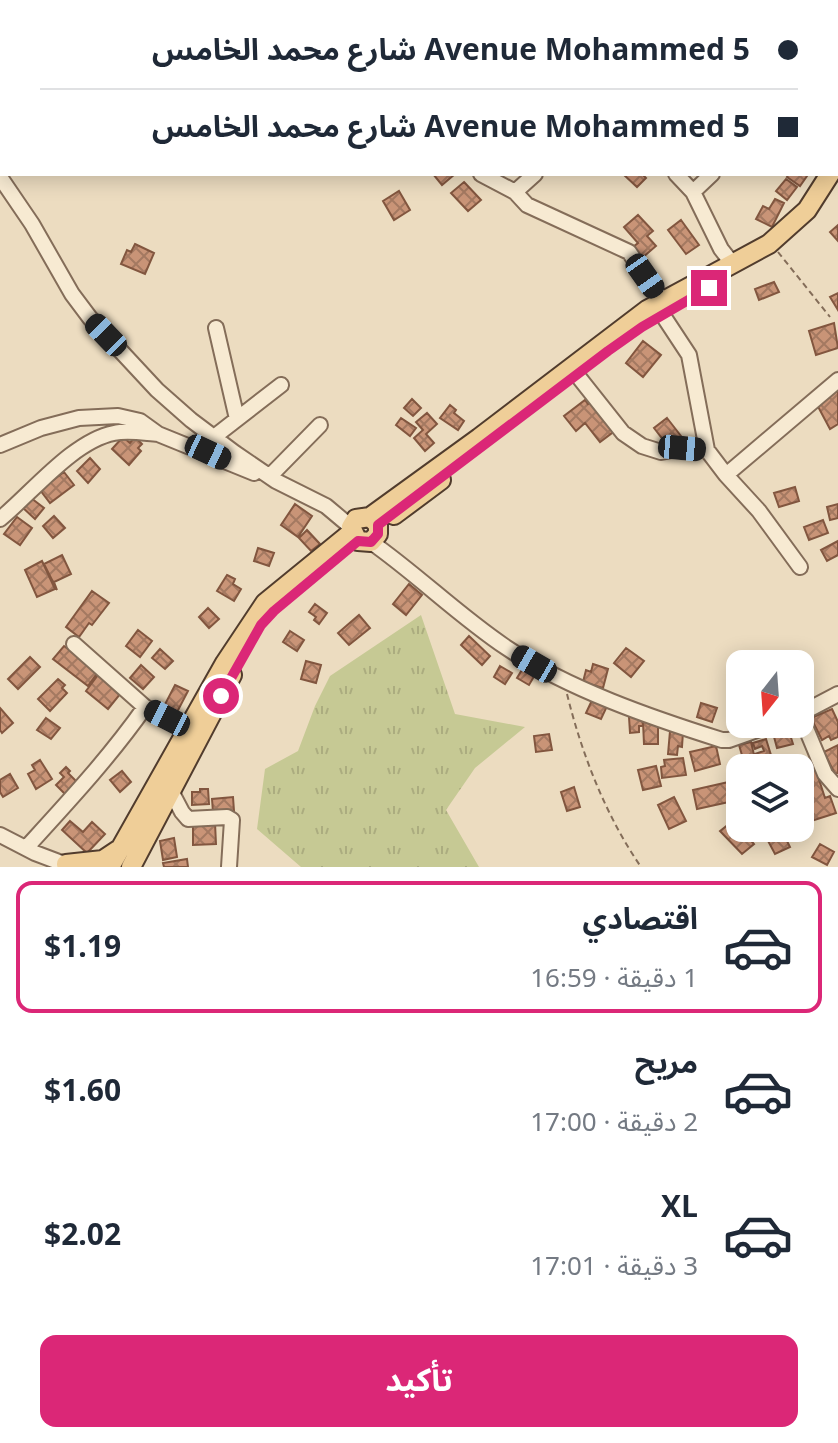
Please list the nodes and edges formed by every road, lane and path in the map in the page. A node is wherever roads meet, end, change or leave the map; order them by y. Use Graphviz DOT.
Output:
graph roads {
  1 [pos="485,176"];
  2 [pos="533,176"];
  3 [pos="678,176"];
  4 [pos="710,176"];
  5 [pos="829,176"];
  6 [pos="0,177"];
  7 [pos="838,181"];
  8 [pos="515,192"];
  9 [pos="693,192"];
  10 [pos="777,251"];
  11 [pos="732,263"];
  12 [pos="662,307"];
  13 [pos="830,317"];
  14 [pos="216,328"];
  15 [pos="577,375"];
  16 [pos="838,380"];
  17 [pos="281,385"];
  18 [pos="237,419"];
  19 [pos="320,425"];
  20 [pos="158,434"];
  21 [pos="214,437"];
  22 [pos="0,445"];
  23 [pos="707,450"];
  24 [pos="726,475"];
  25 [pos="273,479"];
  26 [pos="0,519"];
  27 [pos="365,529"];
  28 [pos="800,567"];
  29 [pos="74,644"];
  30 [pos="563,678"];
  31 [pos="838,694"];
  32 [pos="145,707"];
  33 [pos="188,729"];
  34 [pos="735,738"];
  35 [pos="838,789"];
  36 [pos="171,791"];
  37 [pos="0,835"];
  38 [pos="121,848"];
  39 [pos="30,851"];
  40 [pos="63,866"];
  41 [pos="110,867"];
  42 [pos="131,867"];
  43 [pos="229,867"];
  44 [pos="641,867"];
  1 -- 8 [label="street"];
  2 -- 8 [label="street"];
  3 -- 9 [label="street"];
  4 -- 9 [label="street"];
  5 -- 11 [label="main road"];
  6 -- 21 [label="street"];
  7 -- 10 [label="main road"];
  8 -- 12 [label="street"];
  9 -- 11 [label="street"];
  10 -- 12 [label="main road"];
  10 -- 13 [label="path"];
  11 -- 12 [label="main road"];
  12 -- 15 [label="main road"];
  12 -- 23 [label="street"];
  12 -- 27 [label="main road"];
  14 -- 18 [label="street"];
  15 -- 23 [label="street"];
  15 -- 27 [label="main road"];
  16 -- 24 [label="street"];
  17 -- 18 [label="street"];
  18 -- 21 [label="street"];
  19 -- 25 [label="street"];
  20 -- 22 [label="street"];
  20 -- 25 [label="street"];
  20 -- 26 [label="street"];
  21 -- 25 [label="street"];
  23 -- 24 [label="street"];
  24 -- 28 [label="street"];
  25 -- 27 [label="street"];
  27 -- 30 [label="street"];
  27 -- 33 [label="main road"];
  27 -- 36 [label="main road"];
  29 -- 32 [label="street"];
  30 -- 34 [label="street"];
  30 -- 44 [label="path"];
  31 -- 35 [label="street"];
  32 -- 33 [label="street"];
  32 -- 39 [label="street"];
  33 -- 38 [label="main road"];
  36 -- 42 [label="main road"];
  36 -- 43 [label="street"];
  37 -- 39 [label="street"];
  38 -- 40 [label="main road"];
  38 -- 41 [label="main road"];
  39 -- 40 [label="street"];
}
